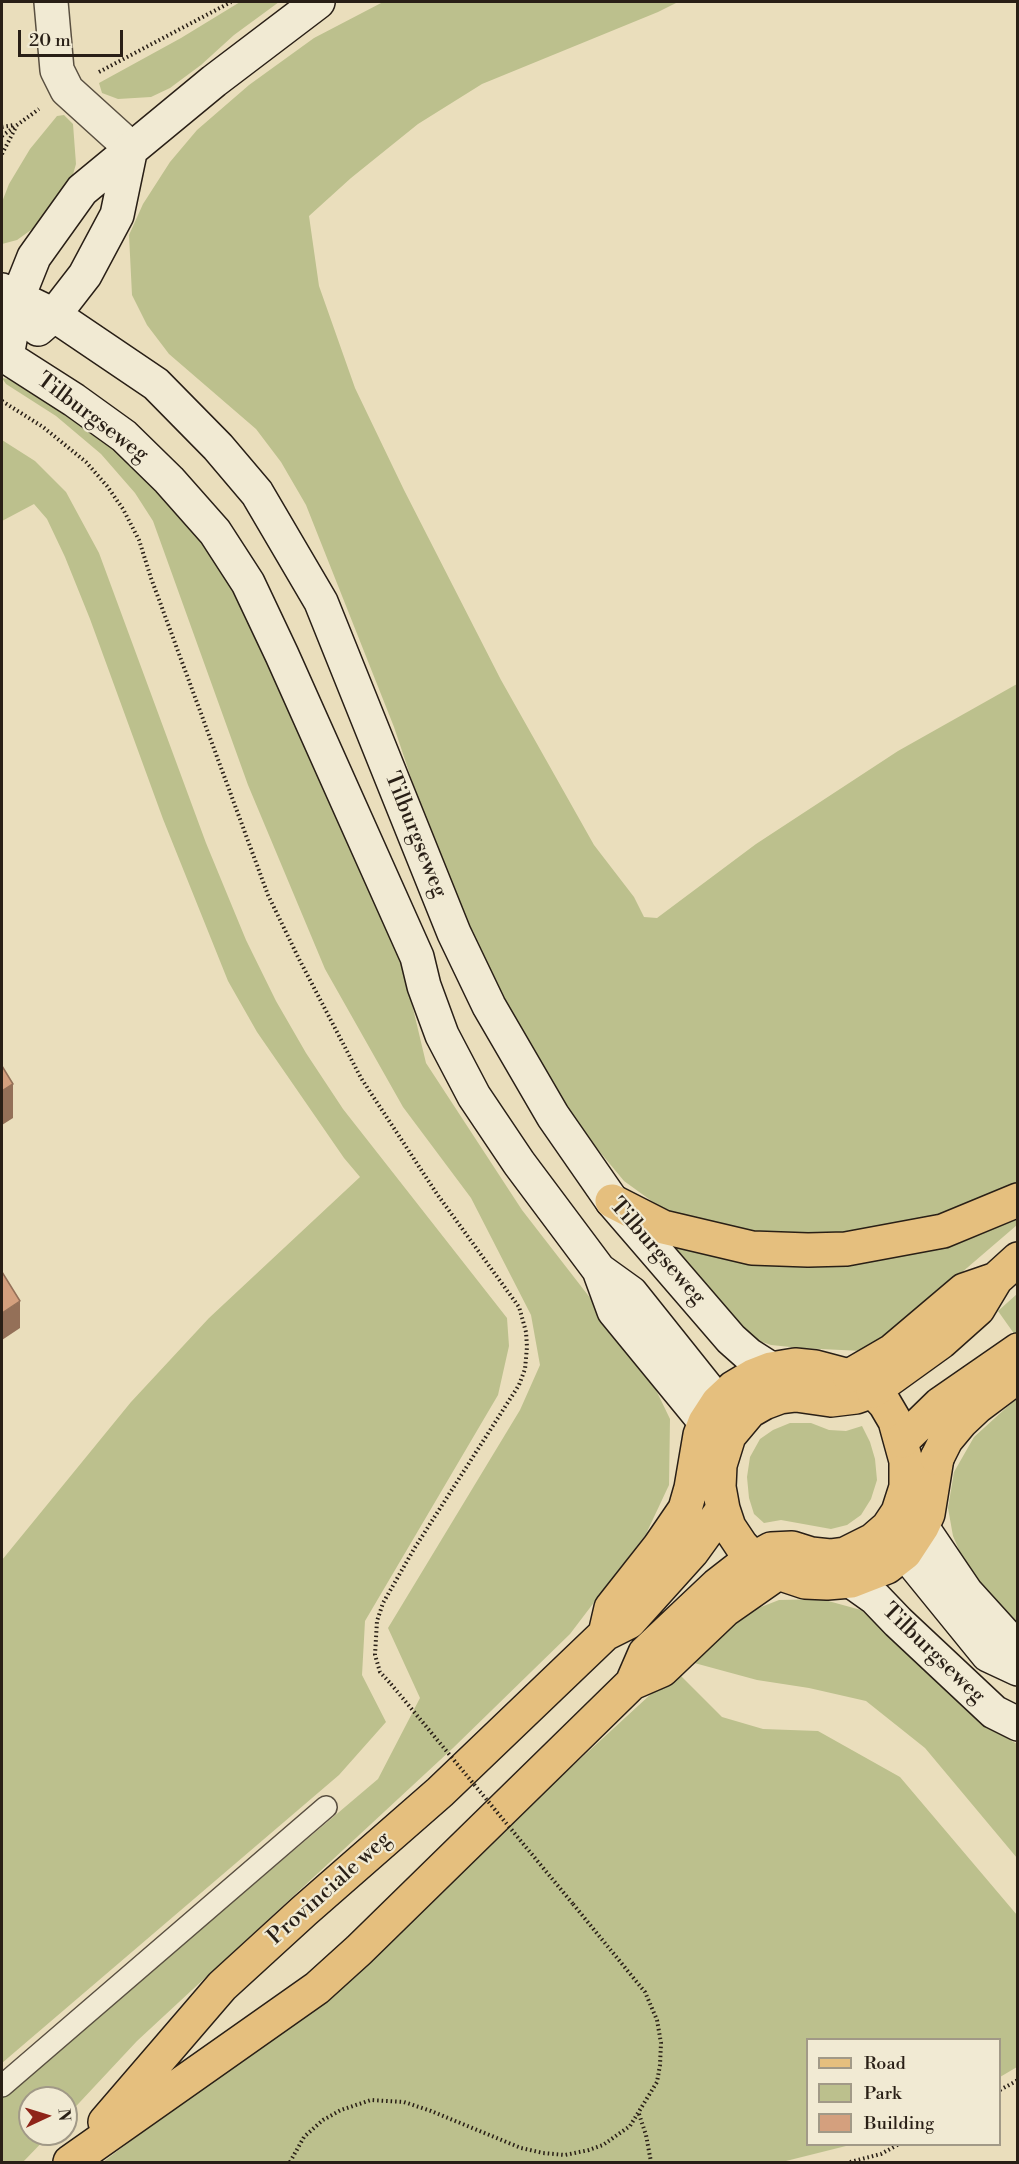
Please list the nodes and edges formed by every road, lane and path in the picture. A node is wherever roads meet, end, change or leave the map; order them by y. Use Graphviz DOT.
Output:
graph roads {
  1 [pos="51,2"];
  2 [pos="231,2"];
  3 [pos="318,2"];
  4 [pos="68,90"];
  5 [pos="17,124"];
  6 [pos="2,127"];
  7 [pos="2,136"];
  8 [pos="131,148"];
  9 [pos="2,154"];
  10 [pos="10,293"];
  11 [pos="54,315"];
  12 [pos="4,355"];
  13 [pos="2,401"];
  14 [pos="1017,1200"];
  15 [pos="612,1201"];
  16 [pos="1007,1269"];
  17 [pos="1017,1350"];
  18 [pos="771,1369"];
  19 [pos="1017,1376"];
  20 [pos="861,1384"];
  21 [pos="720,1416"];
  22 [pos="902,1441"];
  23 [pos="723,1509"];
  24 [pos="905,1535"];
  25 [pos="765,1566"];
  26 [pos="851,1581"];
  27 [pos="605,1634"];
  28 [pos="1017,1668"];
  29 [pos="1017,1724"];
  30 [pos="326,1807"];
  31 [pos="1017,2080"];
  32 [pos="2,2085"];
  33 [pos="1001,2089"];
  34 [pos="638,2114"];
  35 [pos="897,2146"];
  36 [pos="71,2161"];
  37 [pos="290,2163"];
  38 [pos="651,2163"];
  39 [pos="850,2163"];
  1 -- 4 [label="street"];
  2 -- 4 [label="path"];
  3 -- 8 [label="street"];
  4 -- 8 [label="street"];
  5 -- 6 [label="path"];
  5 -- 7 [label="path"];
  5 -- 9 [label="path"];
  8 -- 10 [label="street"];
  8 -- 11 [label="street"];
  10 -- 11 [label="street, Tilburgseweg"];
  10 -- 12 [label="street"];
  11 -- 12 [label="street"];
  11 -- 15 [label="street, Tilburgseweg"];
  12 -- 21 [label="street, Tilburgseweg"];
  13 -- 34 [label="path, bridge"];
  14 -- 15 [label="main road"];
  15 -- 18 [label="street, Tilburgseweg"];
  16 -- 20 [label="main road"];
  17 -- 22 [label="main road"];
  18 -- 20 [label="main road"];
  18 -- 21 [label="main road"];
  19 -- 24 [label="main road"];
  20 -- 21 [label="main road"];
  20 -- 22 [label="main road"];
  21 -- 23 [label="main road"];
  21 -- 27 [label="main road"];
  22 -- 24 [label="main road"];
  23 -- 25 [label="main road"];
  23 -- 27 [label="main road, Provinciale weg"];
  24 -- 25 [label="main road, Provinciale weg"];
  24 -- 26 [label="main road"];
  24 -- 28 [label="street, Tilburgseweg"];
  25 -- 26 [label="main road"];
  25 -- 36 [label="main road, Provinciale weg"];
  26 -- 29 [label="street, Tilburgseweg"];
  27 -- 36 [label="main road, Provinciale weg"];
  30 -- 32 [label="lane"];
  31 -- 33 [label="path"];
  34 -- 37 [label="path"];
  34 -- 38 [label="path"];
  35 -- 39 [label="path"];
}
